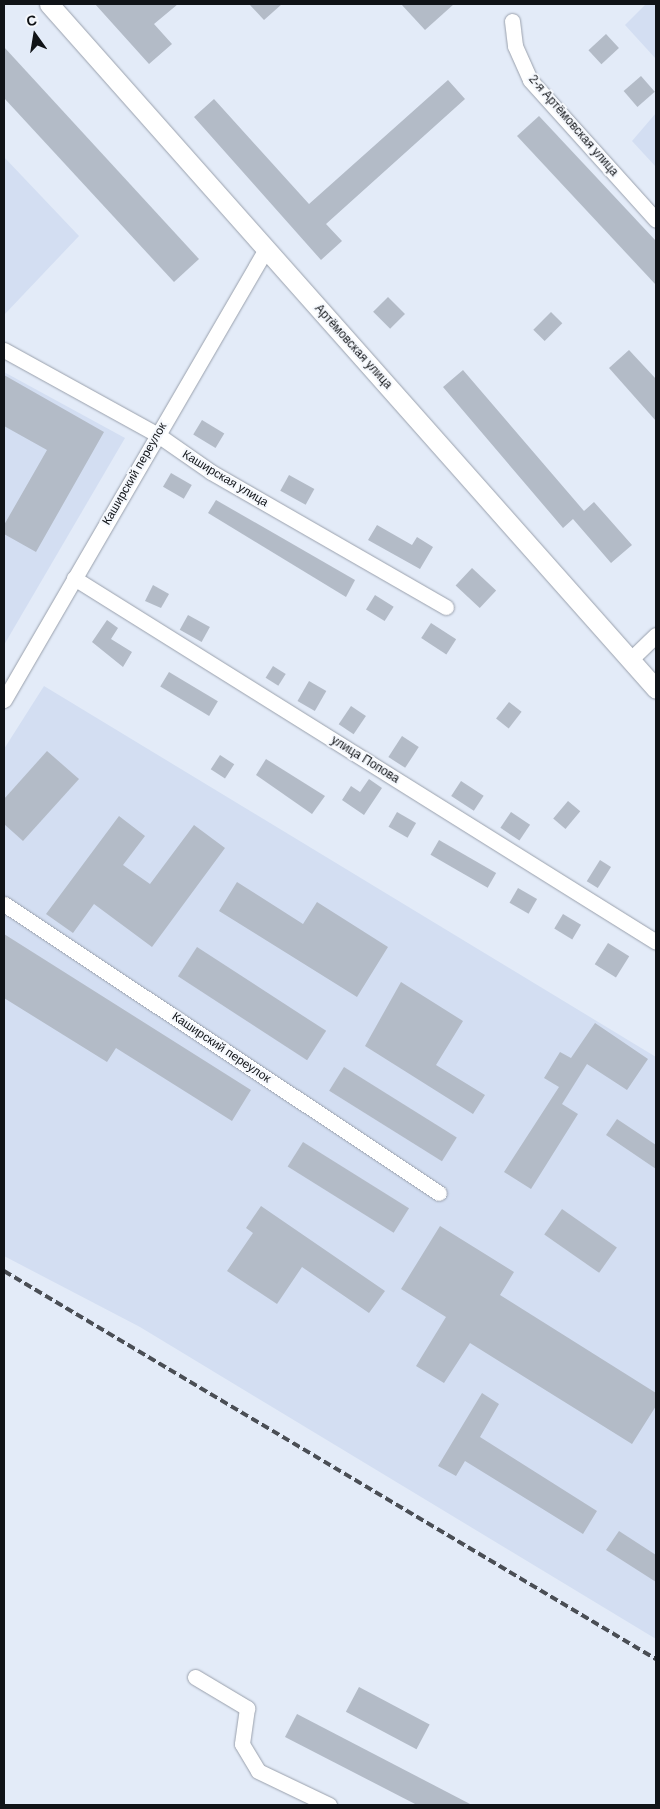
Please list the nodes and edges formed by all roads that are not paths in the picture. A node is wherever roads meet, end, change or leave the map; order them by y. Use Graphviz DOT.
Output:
graph roads {
  1 [pos="49,4"];
  2 [pos="512,20"];
  3 [pos="656,220"];
  4 [pos="266,249"];
  5 [pos="4,350"];
  6 [pos="158,435"];
  7 [pos="74,578"];
  8 [pos="446,607"];
  9 [pos="656,635"];
  10 [pos="630,660"];
  11 [pos="656,690"];
  12 [pos="4,700"];
  13 [pos="4,904"];
  14 [pos="656,942"];
  15 [pos="439,1193"];
  16 [pos="194,1677"];
  17 [pos="329,1805"];
  1 -- 4 [label="street, Артёмовская улица"];
  2 -- 3 [label="street, 2-я Артёмовская улица"];
  4 -- 6 [label="street, Каширский переулок"];
  4 -- 10 [label="street, Артёмовская улица"];
  5 -- 6 [label="street, Каширская улица"];
  6 -- 7 [label="street, Каширский переулок"];
  6 -- 8 [label="street, Каширская улица"];
  7 -- 12 [label="street, Каширский переулок"];
  7 -- 14 [label="street, улица Попова"];
  9 -- 10 [label="street"];
  10 -- 11 [label="street, Артёмовская улица"];
  13 -- 15 [label="street, Каширский переулок"];
  16 -- 17 [label="street"];
}
